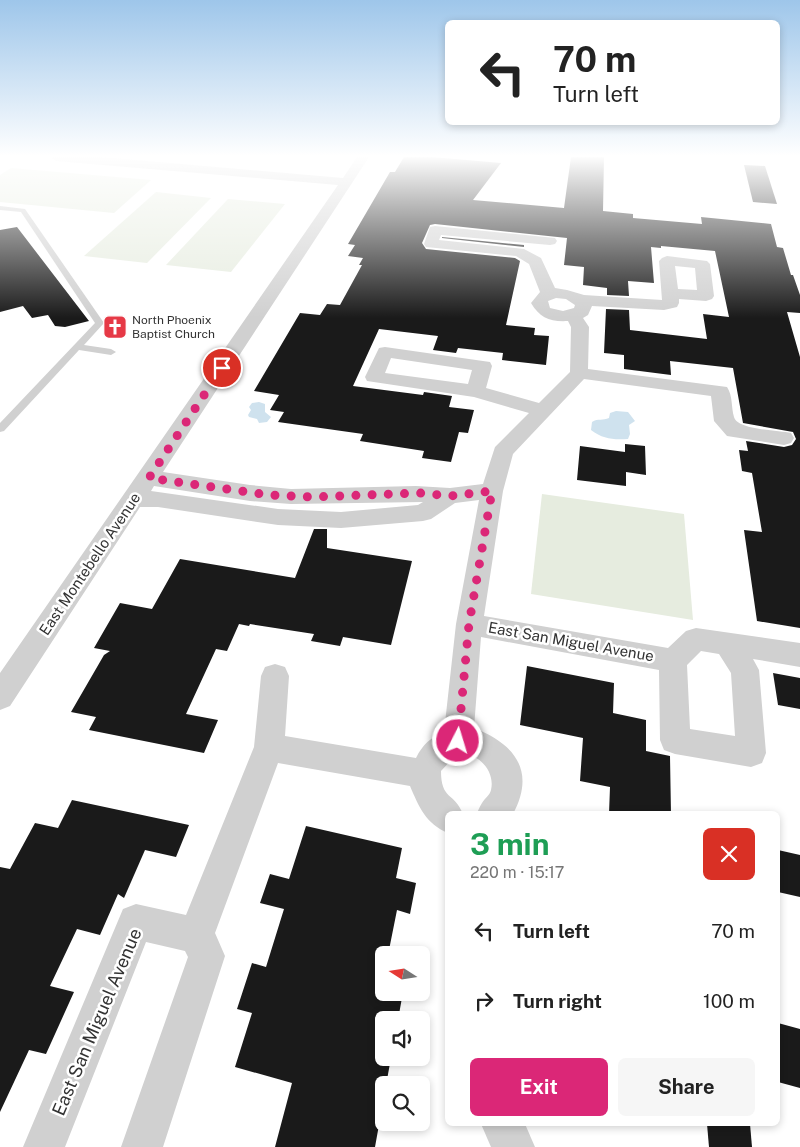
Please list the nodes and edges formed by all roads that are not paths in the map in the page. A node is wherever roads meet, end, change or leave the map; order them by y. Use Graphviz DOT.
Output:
graph roads {
  1 [pos="22,211"];
  2 [pos="328,211"];
  3 [pos="550,241"];
  4 [pos="520,246"];
  5 [pos="670,293"];
  6 [pos="577,308"];
  7 [pos="77,347"];
  8 [pos="111,352"];
  9 [pos="579,372"];
  10 [pos="476,391"];
  11 [pos="543,411"];
  12 [pos="0,428"];
  13 [pos="784,438"];
  14 [pos="149,478"];
  15 [pos="492,491"];
  16 [pos="450,496"];
  17 [pos="134,499"];
  18 [pos="469,624"];
  19 [pos="727,644"];
  20 [pos="800,655"];
  21 [pos="673,661"];
  22 [pos="275,676"];
  23 [pos="0,697"];
  24 [pos="458,741"];
  25 [pos="269,747"];
  26 [pos="424,774"];
  27 [pos="496,811"];
  28 [pos="445,814"];
  29 [pos="196,936"];
  30 [pos="503,1126"];
  31 [pos="44,1147"];
  32 [pos="142,1147"];
  33 [pos="514,1147"];
  1 -- 7 [label="lane"];
  2 -- 14 [label="street, East Montebello Avenue"];
  3 -- 4 [label="street"];
  4 -- 4 [label="street"];
  4 -- 6 [label="street"];
  5 -- 6 [label="street"];
  6 -- 9 [label="street"];
  7 -- 8 [label="lane"];
  7 -- 12 [label="lane"];
  9 -- 11 [label="street, East San Miguel Avenue"];
  9 -- 13 [label="street"];
  10 -- 10 [label="street"];
  10 -- 11 [label="street"];
  11 -- 15 [label="street, East San Miguel Avenue"];
  14 -- 16 [label="street"];
  14 -- 17 [label="street, East Montebello Avenue"];
  15 -- 16 [label="street"];
  15 -- 18 [label="street, East San Miguel Avenue"];
  16 -- 17 [label="street"];
  17 -- 23 [label="street, East Montebello Avenue"];
  18 -- 21 [label="street, East San Miguel Avenue"];
  18 -- 24 [label="street, East San Miguel Avenue"];
  19 -- 20 [label="street, East San Miguel Avenue"];
  19 -- 21 [label="street, East San Miguel Avenue"];
  19 -- 21 [label="street, East San Miguel Avenue"];
  22 -- 25 [label="street"];
  24 -- 26 [label="street"];
  24 -- 27 [label="street"];
  25 -- 26 [label="street"];
  25 -- 29 [label="street"];
  26 -- 28 [label="street"];
  29 -- 31 [label="street, East San Miguel Avenue"];
  29 -- 32 [label="street"];
  30 -- 33 [label="street"];
}
